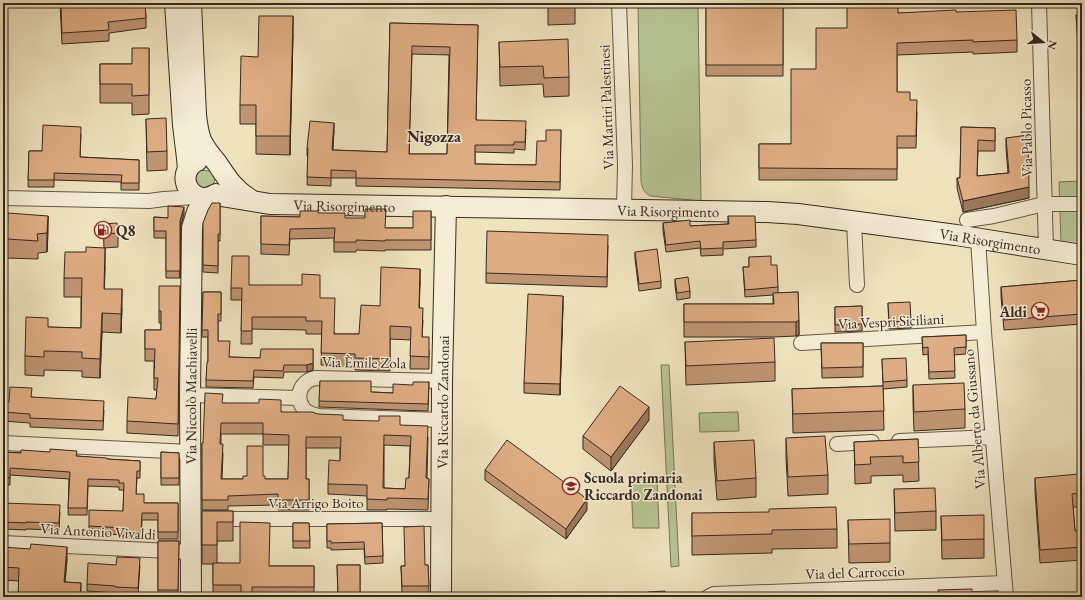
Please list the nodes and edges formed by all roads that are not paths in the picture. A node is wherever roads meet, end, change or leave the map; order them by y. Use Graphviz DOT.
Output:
graph roads {
  1 [pos="175,3"];
  2 [pos="191,3"];
  3 [pos="619,3"];
  4 [pos="1039,3"];
  5 [pos="220,168"];
  6 [pos="198,188"];
  7 [pos="3,198"];
  8 [pos="164,199"];
  9 [pos="252,201"];
  10 [pos="1044,204"];
  11 [pos="1082,204"];
  12 [pos="446,206"];
  13 [pos="624,209"];
  14 [pos="967,220"];
  15 [pos="854,222"];
  16 [pos="978,239"];
  17 [pos="1046,249"];
  18 [pos="1082,255"];
  19 [pos="857,285"];
  20 [pos="984,332"];
  21 [pos="801,343"];
  22 [pos="442,381"];
  23 [pos="190,395"];
  24 [pos="299,398"];
  25 [pos="442,420"];
  26 [pos="993,437"];
  27 [pos="3,443"];
  28 [pos="837,444"];
  29 [pos="190,452"];
  30 [pos="441,518"];
  31 [pos="190,519"];
  32 [pos="3,543"];
  33 [pos="191,552"];
  34 [pos="1005,590"];
  35 [pos="191,597"];
  36 [pos="441,597"];
  37 [pos="708,597"];
  1 -- 6 [label="street"];
  2 -- 5 [label="street, Via Risorgimento"];
  3 -- 13 [label="street, Via Martiri Palestinesi"];
  4 -- 10 [label="street, Via Pablo Picasso"];
  5 -- 6 [label="street"];
  5 -- 6 [label="street"];
  5 -- 9 [label="street, Via Risorgimento"];
  6 -- 8 [label="street"];
  6 -- 8 [label="street, Via Risorgimento"];
  6 -- 9 [label="street, Via Risorgimento"];
  6 -- 23 [label="street, Via Niccolò Machiavelli"];
  7 -- 8 [label="street, Via Risorgimento"];
  9 -- 12 [label="street, Via Risorgimento"];
  10 -- 11 [label="street"];
  10 -- 14 [label="street"];
  10 -- 17 [label="street, Via Pablo Picasso"];
  12 -- 13 [label="street, Via Risorgimento"];
  12 -- 22 [label="street, Via Riccardo Zandonai"];
  13 -- 15 [label="street, Via Risorgimento"];
  15 -- 16 [label="street, Via Risorgimento"];
  15 -- 19 [label="street"];
  16 -- 17 [label="street, Via Risorgimento"];
  16 -- 20 [label="street, Via Alberto da Giussano"];
  17 -- 18 [label="street, Via Risorgimento"];
  20 -- 21 [label="street, Via Vespri Siciliani"];
  20 -- 26 [label="street, Via Alberto da Giussano"];
  22 -- 24 [label="street, Via Èmile Zola"];
  22 -- 25 [label="street, Via Riccardo Zandonai"];
  23 -- 24 [label="street"];
  23 -- 29 [label="street, Via Niccolò Machiavelli"];
  24 -- 25 [label="street"];
  25 -- 30 [label="street, Via Riccardo Zandonai"];
  26 -- 28 [label="street"];
  26 -- 34 [label="street, Via Alberto da Giussano"];
  27 -- 29 [label="street"];
  29 -- 31 [label="street, Via Niccolò Machiavelli"];
  30 -- 31 [label="street, Via Arrigo Boito"];
  30 -- 36 [label="street, Via Riccardo Zandonai"];
  31 -- 33 [label="street, Via Niccolò Machiavelli"];
  32 -- 33 [label="street, Via Antonio Vivaldi"];
  33 -- 35 [label="street, Via Niccolò Machiavelli"];
  34 -- 37 [label="street, Via del Carroccio"];
}
